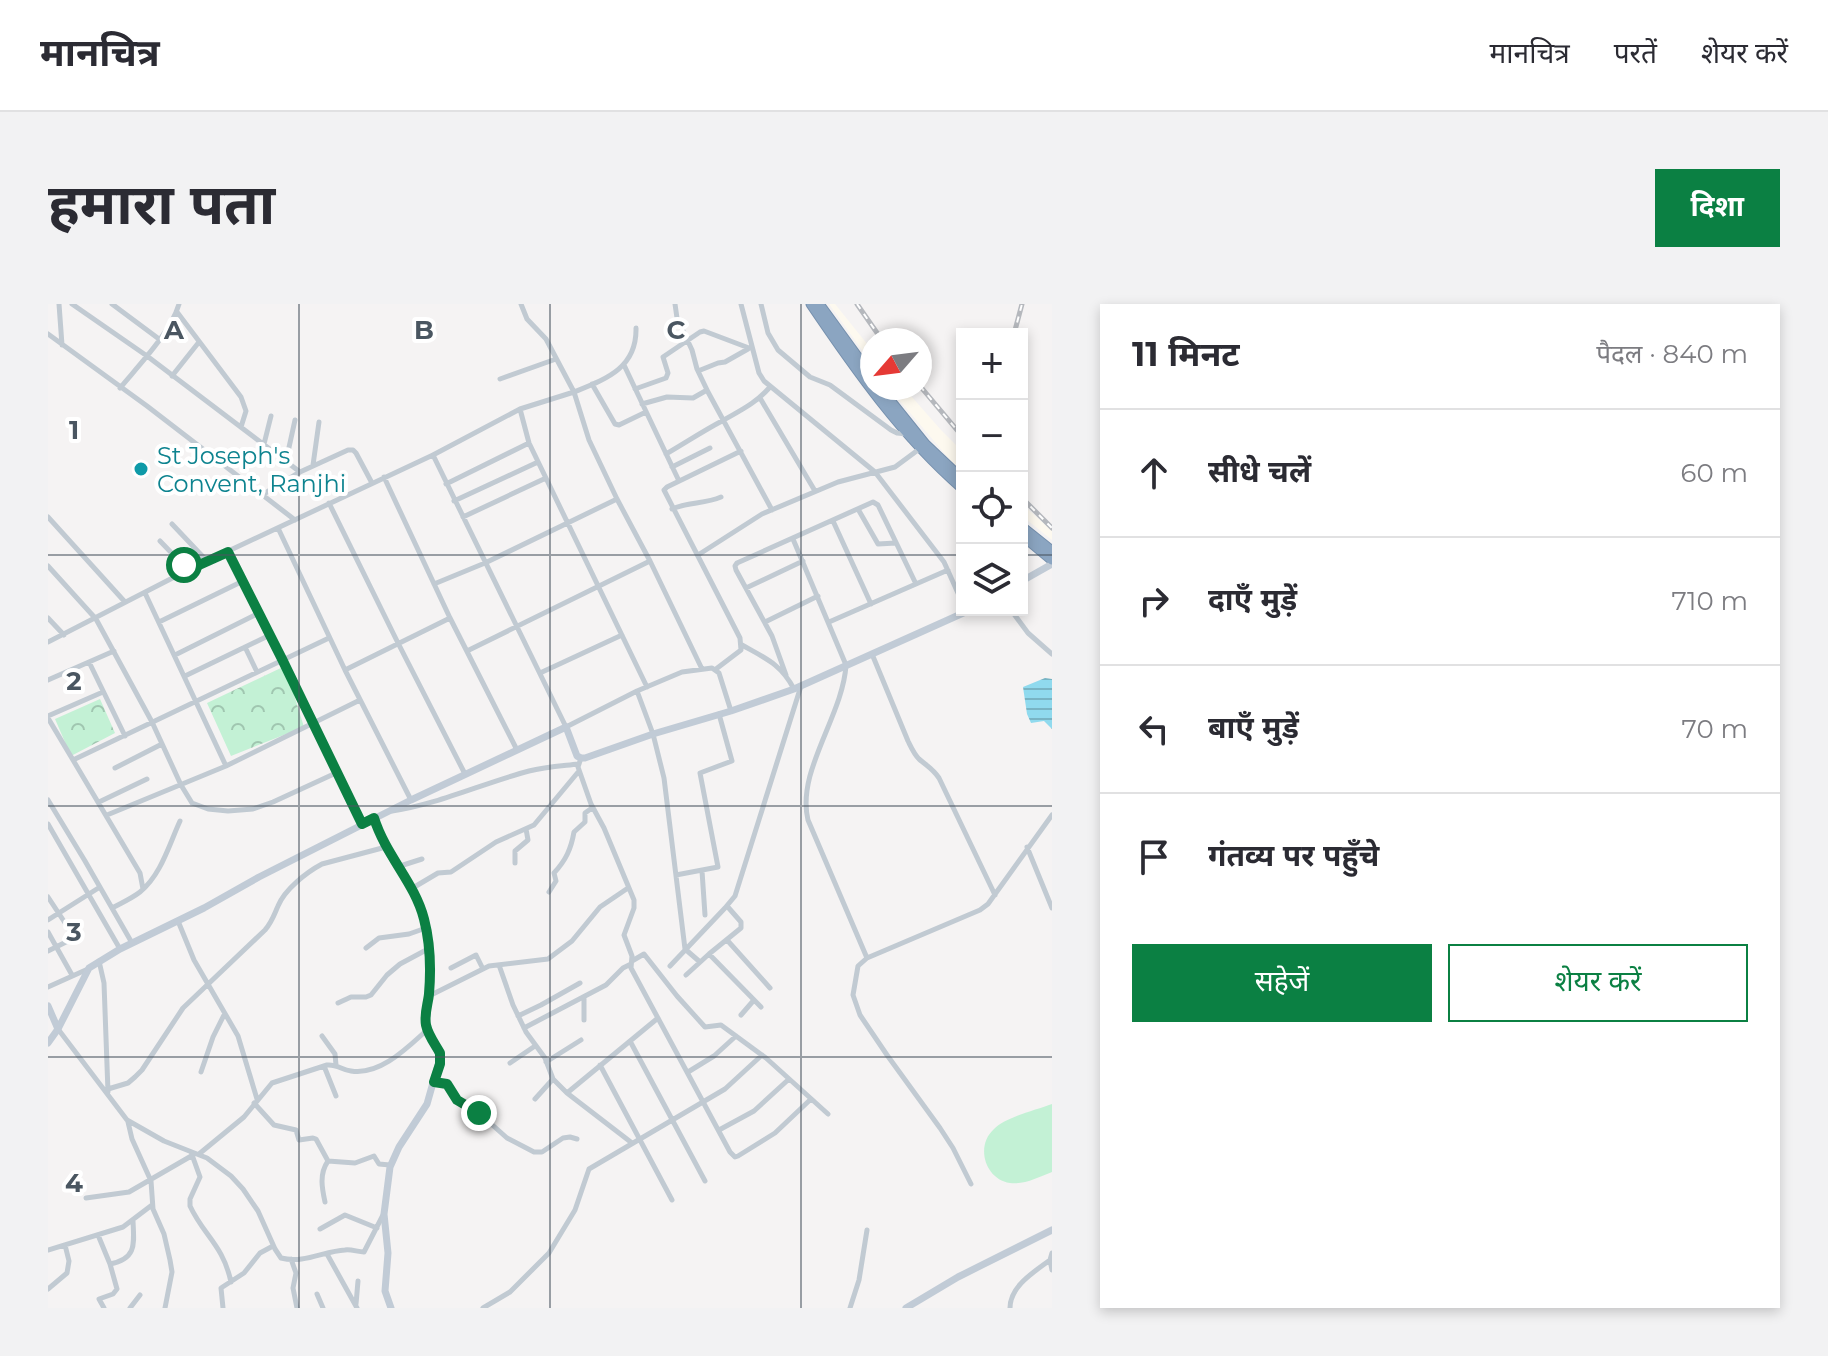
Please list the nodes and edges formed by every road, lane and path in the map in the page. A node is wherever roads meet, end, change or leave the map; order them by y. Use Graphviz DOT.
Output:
graph roads {
  1 [pos="59,304"];
  2 [pos="72,304"];
  3 [pos="112,304"];
  4 [pos="521,304"];
  5 [pos="675,304"];
  6 [pos="741,304"];
  7 [pos="761,304"];
  8 [pos="811,304"];
  9 [pos="819,304"];
  10 [pos="177,307"];
  11 [pos="636,328"];
  12 [pos="48,334"];
  13 [pos="159,339"];
  14 [pos="687,340"];
  15 [pos="199,342"];
  16 [pos="62,345"];
  17 [pos="750,347"];
  18 [pos="147,356"];
  19 [pos="556,359"];
  20 [pos="860,360"];
  21 [pos="624,365"];
  22 [pos="698,371"];
  23 [pos="172,376"];
  24 [pos="500,379"];
  25 [pos="592,384"];
  26 [pos="770,387"];
  27 [pos="120,388"];
  28 [pos="635,389"];
  29 [pos="707,390"];
  30 [pos="574,392"];
  31 [pos="760,398"];
  32 [pos="889,400"];
  33 [pos="642,404"];
  34 [pos="520,409"];
  35 [pos="646,412"];
  36 [pos="271,416"];
  37 [pos="295,420"];
  38 [pos="723,420"];
  39 [pos="319,422"];
  40 [pos="241,427"];
  41 [pos="908,434"];
  42 [pos="529,443"];
  43 [pos="264,444"];
  44 [pos="923,446"];
  45 [pos="710,448"];
  46 [pos="741,451"];
  47 [pos="666,454"];
  48 [pos="433,455"];
  49 [pos="286,461"];
  50 [pos="538,462"];
  51 [pos="313,466"];
  52 [pos="672,467"];
  53 [pos="300,472"];
  54 [pos="875,472"];
  55 [pos="956,474"];
  56 [pos="384,477"];
  57 [pos="546,478"];
  58 [pos="679,481"];
  59 [pos="956,482"];
  60 [pos="372,483"];
  61 [pos="446,484"];
  62 [pos="815,491"];
  63 [pos="262,495"];
  64 [pos="721,497"];
  65 [pos="617,499"];
  66 [pos="454,501"];
  67 [pos="329,503"];
  68 [pos="672,509"];
  69 [pos="858,509"];
  70 [pos="772,510"];
  71 [pos="48,517"];
  72 [pos="463,517"];
  73 [pos="295,520"];
  74 [pos="833,521"];
  75 [pos="568,523"];
  76 [pos="172,524"];
  77 [pos="278,528"];
  78 [pos="1028,532"];
  79 [pos="793,539"];
  80 [pos="1028,540"];
  81 [pos="160,541"];
  82 [pos="896,543"];
  83 [pos="1052,551"];
  84 [pos="228,552"];
  85 [pos="698,555"];
  86 [pos="207,561"];
  87 [pos="650,561"];
  88 [pos="803,561"];
  89 [pos="1052,562"];
  90 [pos="485,563"];
  91 [pos="48,566"];
  92 [pos="188,570"];
  93 [pos="948,570"];
  94 [pos="1028,577"];
  95 [pos="243,581"];
  96 [pos="434,584"];
  97 [pos="916,584"];
  98 [pos="598,587"];
  99 [pos="746,588"];
  100 [pos="956,588"];
  101 [pos="145,593"];
  102 [pos="818,596"];
  103 [pos="126,602"];
  104 [pos="871,604"];
  105 [pos="259,613"];
  106 [pos="957,616"];
  107 [pos="1015,616"];
  108 [pos="48,618"];
  109 [pos="450,618"];
  110 [pos="96,619"];
  111 [pos="159,622"];
  112 [pos="765,622"];
  113 [pos="829,622"];
  114 [pos="516,627"];
  115 [pos="64,635"];
  116 [pos="270,635"];
  117 [pos="622,635"];
  118 [pos="329,638"];
  119 [pos="48,642"];
  120 [pos="398,643"];
  121 [pos="742,645"];
  122 [pos="245,647"];
  123 [pos="114,651"];
  124 [pos="467,651"];
  125 [pos="872,654"];
  126 [pos="1052,654"];
  127 [pos="175,655"];
  128 [pos="282,659"];
  129 [pos="89,662"];
  130 [pos="846,665"];
  131 [pos="702,669"];
  132 [pos="716,669"];
  133 [pos="345,670"];
  134 [pos="257,672"];
  135 [pos="540,673"];
  136 [pos="786,675"];
  137 [pos="185,676"];
  138 [pos="48,680"];
  139 [pos="647,687"];
  140 [pos="798,687"];
  141 [pos="637,691"];
  142 [pos="103,692"];
  143 [pos="195,700"];
  144 [pos="360,700"];
  145 [pos="731,711"];
  146 [pos="719,714"];
  147 [pos="48,717"];
  148 [pos="152,722"];
  149 [pos="312,723"];
  150 [pos="566,727"];
  151 [pos="653,734"];
  152 [pos="125,736"];
  153 [pos="162,744"];
  154 [pos="518,751"];
  155 [pos="73,760"];
  156 [pos="579,764"];
  157 [pos="226,766"];
  158 [pos="115,768"];
  159 [pos="336,773"];
  160 [pos="465,774"];
  161 [pos="147,779"];
  162 [pos="181,785"];
  163 [pos="48,800"];
  164 [pos="411,800"];
  165 [pos="99,802"];
  166 [pos="592,808"];
  167 [pos="387,812"];
  168 [pos="56,814"];
  169 [pos="107,815"];
  170 [pos="1052,815"];
  171 [pos="374,818"];
  172 [pos="48,821"];
  173 [pos="180,821"];
  174 [pos="362,824"];
  175 [pos="526,829"];
  176 [pos="71,837"];
  177 [pos="59,843"];
  178 [pos="386,847"];
  179 [pos="1027,847"];
  180 [pos="84,859"];
  181 [pos="422,859"];
  182 [pos="515,863"];
  183 [pos="73,866"];
  184 [pos="397,867"];
  185 [pos="702,871"];
  186 [pos="676,875"];
  187 [pos="100,887"];
  188 [pos="628,888"];
  189 [pos="143,889"];
  190 [pos="411,889"];
  191 [pos="549,892"];
  192 [pos="89,894"];
  193 [pos="995,895"];
  194 [pos="48,897"];
  195 [pos="727,906"];
  196 [pos="112,908"];
  197 [pos="1052,908"];
  198 [pos="58,913"];
  199 [pos="705,915"];
  200 [pos="48,920"];
  201 [pos="178,921"];
  202 [pos="426,928"];
  203 [pos="48,932"];
  204 [pos="727,940"];
  205 [pos="132,943"];
  206 [pos="57,946"];
  207 [pos="366,948"];
  208 [pos="429,948"];
  209 [pos="120,949"];
  210 [pos="685,949"];
  211 [pos="48,951"];
  212 [pos="709,954"];
  213 [pos="867,958"];
  214 [pos="99,961"];
  215 [pos="631,962"];
  216 [pos="700,962"];
  217 [pos="499,965"];
  218 [pos="670,966"];
  219 [pos="89,968"];
  220 [pos="451,968"];
  221 [pos="483,969"];
  222 [pos="72,975"];
  223 [pos="686,975"];
  224 [pos="580,983"];
  225 [pos="208,984"];
  226 [pos="48,987"];
  227 [pos="770,988"];
  228 [pos="429,997"];
  229 [pos="584,998"];
  230 [pos="754,1000"];
  231 [pos="338,1003"];
  232 [pos="48,1006"];
  233 [pos="761,1007"];
  234 [pos="224,1014"];
  235 [pos="741,1015"];
  236 [pos="518,1016"];
  237 [pos="658,1018"];
  238 [pos="584,1020"];
  239 [pos="54,1027"];
  240 [pos="524,1028"];
  241 [pos="427,1030"];
  242 [pos="322,1036"];
  243 [pos="736,1036"];
  244 [pos="581,1040"];
  245 [pos="630,1041"];
  246 [pos="48,1043"];
  247 [pos="535,1046"];
  248 [pos="762,1055"];
  249 [pos="546,1062"];
  250 [pos="510,1063"];
  251 [pos="336,1065"];
  252 [pos="600,1065"];
  253 [pos="324,1066"];
  254 [pos="201,1072"];
  255 [pos="688,1072"];
  256 [pos="553,1079"];
  257 [pos="789,1079"];
  258 [pos="434,1082"];
  259 [pos="108,1089"];
  260 [pos="567,1093"];
  261 [pos="336,1096"];
  262 [pos="108,1097"];
  263 [pos="535,1099"];
  264 [pos="811,1099"];
  265 [pos="704,1101"];
  266 [pos="256,1102"];
  267 [pos="828,1114"];
  268 [pos="127,1120"];
  269 [pos="673,1120"];
  270 [pos="719,1130"];
  271 [pos="577,1139"];
  272 [pos="639,1139"];
  273 [pos="632,1143"];
  274 [pos="194,1154"];
  275 [pos="328,1161"];
  276 [pos="391,1165"];
  277 [pos="151,1181"];
  278 [pos="705,1181"];
  279 [pos="971,1184"];
  280 [pos="86,1198"];
  281 [pos="672,1200"];
  282 [pos="325,1202"];
  283 [pos="152,1205"];
  284 [pos="384,1214"];
  285 [pos="133,1221"];
  286 [pos="377,1228"];
  287 [pos="320,1229"];
  288 [pos="867,1230"];
  289 [pos="1052,1230"];
  290 [pos="98,1235"];
  291 [pos="65,1245"];
  292 [pos="273,1246"];
  293 [pos="48,1250"];
  294 [pos="1052,1253"];
  295 [pos="327,1254"];
  296 [pos="291,1259"];
  297 [pos="1050,1260"];
  298 [pos="110,1264"];
  299 [pos="1052,1270"];
  300 [pos="358,1281"];
  301 [pos="231,1282"];
  302 [pos="48,1289"];
  303 [pos="317,1294"];
  304 [pos="140,1295"];
  305 [pos="357,1307"];
  306 [pos="104,1308"];
  307 [pos="130,1308"];
  308 [pos="165,1308"];
  309 [pos="223,1308"];
  310 [pos="297,1308"];
  311 [pos="323,1308"];
  312 [pos="391,1308"];
  313 [pos="483,1308"];
  314 [pos="850,1308"];
  315 [pos="906,1308"];
  316 [pos="1010,1308"];
  1 -- 16 [label="street"];
  2 -- 18 [label="street"];
  3 -- 13 [label="street"];
  4 -- 19 [label="street"];
  5 -- 14 [label="street"];
  6 -- 17 [label="street"];
  7 -- 41 [label="street"];
  8 -- 41 [label="highway"];
  9 -- 20 [label="highway"];
  10 -- 13 [label="street"];
  10 -- 15 [label="street"];
  11 -- 21 [label="street"];
  12 -- 16 [label="street"];
  13 -- 18 [label="street"];
  14 -- 17 [label="street"];
  14 -- 22 [label="street"];
  14 -- 28 [label="street"];
  15 -- 23 [label="street"];
  15 -- 40 [label="street"];
  16 -- 27 [label="street"];
  17 -- 22 [label="street"];
  17 -- 26 [label="street"];
  18 -- 23 [label="street"];
  18 -- 27 [label="street"];
  19 -- 24 [label="street"];
  19 -- 30 [label="street"];
  21 -- 25 [label="street"];
  21 -- 28 [label="street"];
  22 -- 29 [label="street"];
  23 -- 40 [label="street"];
  25 -- 30 [label="street"];
  25 -- 35 [label="street"];
  26 -- 31 [label="street"];
  26 -- 54 [label="street"];
  27 -- 63 [label="street"];
  28 -- 33 [label="street"];
  29 -- 33 [label="street"];
  29 -- 38 [label="street"];
  30 -- 34 [label="street"];
  30 -- 65 [label="street"];
  31 -- 38 [label="street"];
  31 -- 62 [label="street"];
  32 -- 44 [label="highway"];
  33 -- 35 [label="street"];
  34 -- 42 [label="street"];
  34 -- 48 [label="street"];
  35 -- 47 [label="street"];
  36 -- 43 [label="street"];
  37 -- 49 [label="street"];
  38 -- 46 [label="street"];
  38 -- 47 [label="street"];
  39 -- 51 [label="street"];
  40 -- 43 [label="street"];
  41 -- 44 [label="highway"];
  42 -- 50 [label="street"];
  42 -- 61 [label="street"];
  43 -- 49 [label="street"];
  44 -- 54 [label="street"];
  44 -- 55 [label="highway"];
  44 -- 59 [label="highway"];
  45 -- 52 [label="street"];
  46 -- 58 [label="street"];
  46 -- 70 [label="street"];
  47 -- 52 [label="street"];
  48 -- 56 [label="street"];
  48 -- 61 [label="street"];
  49 -- 53 [label="street"];
  50 -- 57 [label="street"];
  50 -- 66 [label="street"];
  51 -- 53 [label="street"];
  51 -- 60 [label="street"];
  52 -- 58 [label="street"];
  53 -- 63 [label="street"];
  54 -- 62 [label="street"];
  54 -- 93 [label="street"];
  56 -- 60 [label="street"];
  56 -- 96 [label="street"];
  57 -- 72 [label="street"];
  57 -- 75 [label="street"];
  58 -- 68 [label="street"];
  60 -- 67 [label="street"];
  61 -- 66 [label="street"];
  62 -- 70 [label="street"];
  63 -- 73 [label="street"];
  64 -- 68 [label="street"];
  65 -- 75 [label="street"];
  65 -- 87 [label="street"];
  66 -- 72 [label="street"];
  67 -- 73 [label="street"];
  67 -- 120 [label="street"];
  68 -- 85 [label="street"];
  69 -- 74 [label="street"];
  69 -- 82 [label="street"];
  69 -- 82 [label="street"];
  70 -- 85 [label="street"];
  71 -- 103 [label="street"];
  72 -- 90 [label="street"];
  73 -- 77 [label="street"];
  74 -- 79 [label="street"];
  74 -- 104 [label="street"];
  75 -- 90 [label="street"];
  75 -- 98 [label="street"];
  76 -- 86 [label="street"];
  77 -- 84 [label="street"];
  77 -- 118 [label="street"];
  78 -- 83 [label="highway"];
  79 -- 88 [label="street"];
  79 -- 99 [label="street"];
  80 -- 89 [label="highway"];
  81 -- 92 [label="street"];
  82 -- 97 [label="street"];
  84 -- 86 [label="street"];
  84 -- 95 [label="street"];
  85 -- 121 [label="street"];
  86 -- 92 [label="street"];
  87 -- 98 [label="street"];
  87 -- 131 [label="street"];
  88 -- 99 [label="street"];
  88 -- 102 [label="street"];
  89 -- 94 [label="street"];
  90 -- 96 [label="street"];
  90 -- 114 [label="street"];
  91 -- 110 [label="street"];
  92 -- 101 [label="street"];
  93 -- 97 [label="street"];
  93 -- 100 [label="street"];
  95 -- 105 [label="street"];
  95 -- 111 [label="street"];
  96 -- 109 [label="street"];
  97 -- 104 [label="street"];
  98 -- 114 [label="street"];
  98 -- 117 [label="street"];
  99 -- 112 [label="street"];
  101 -- 103 [label="street"];
  101 -- 111 [label="street"];
  102 -- 112 [label="street"];
  102 -- 113 [label="street"];
  103 -- 110 [label="street"];
  104 -- 113 [label="street"];
  105 -- 116 [label="street"];
  105 -- 127 [label="street"];
  106 -- 125 [label="street"];
  107 -- 126 [label="street"];
  108 -- 115 [label="street"];
  109 -- 120 [label="street"];
  109 -- 124 [label="street"];
  110 -- 115 [label="street"];
  110 -- 123 [label="street"];
  111 -- 127 [label="street"];
  112 -- 136 [label="street"];
  113 -- 130 [label="street"];
  114 -- 124 [label="street"];
  114 -- 135 [label="street"];
  115 -- 119 [label="street"];
  116 -- 122 [label="street"];
  116 -- 128 [label="street"];
  117 -- 135 [label="street"];
  117 -- 139 [label="street"];
  118 -- 128 [label="street"];
  118 -- 133 [label="street"];
  120 -- 133 [label="street"];
  120 -- 160 [label="street"];
  121 -- 132 [label="street"];
  121 -- 136 [label="street"];
  122 -- 134 [label="street"];
  122 -- 137 [label="street"];
  123 -- 129 [label="street"];
  123 -- 148 [label="street"];
  124 -- 154 [label="street"];
  125 -- 130 [label="street"];
  125 -- 193 [label="street"];
  127 -- 137 [label="street"];
  128 -- 134 [label="street"];
  128 -- 149 [label="street"];
  129 -- 138 [label="street"];
  129 -- 142 [label="street"];
  130 -- 140 [label="street"];
  130 -- 213 [label="street"];
  131 -- 132 [label="street"];
  131 -- 139 [label="street"];
  132 -- 145 [label="street"];
  133 -- 144 [label="street"];
  134 -- 143 [label="street"];
  135 -- 150 [label="street"];
  136 -- 140 [label="street"];
  137 -- 143 [label="street"];
  139 -- 141 [label="street"];
  140 -- 145 [label="street"];
  140 -- 195 [label="street"];
  141 -- 150 [label="street"];
  141 -- 151 [label="street"];
  142 -- 147 [label="street"];
  142 -- 152 [label="street"];
  143 -- 148 [label="street"];
  143 -- 157 [label="street"];
  144 -- 149 [label="street"];
  144 -- 164 [label="street"];
  145 -- 146 [label="street"];
  146 -- 151 [label="street"];
  146 -- 185 [label="street"];
  147 -- 155 [label="street"];
  148 -- 152 [label="street"];
  148 -- 153 [label="street"];
  149 -- 157 [label="street"];
  149 -- 159 [label="street"];
  150 -- 154 [label="street"];
  150 -- 156 [label="street"];
  151 -- 156 [label="street"];
  151 -- 186 [label="street"];
  152 -- 155 [label="street"];
  153 -- 158 [label="street"];
  153 -- 162 [label="street"];
  154 -- 160 [label="street"];
  155 -- 165 [label="street"];
  156 -- 166 [label="street"];
  156 -- 167 [label="street"];
  156 -- 175 [label="street"];
  157 -- 162 [label="street"];
  159 -- 162 [label="street"];
  159 -- 174 [label="street"];
  160 -- 164 [label="street"];
  161 -- 165 [label="street"];
  162 -- 169 [label="street"];
  163 -- 168 [label="street"];
  164 -- 167 [label="street"];
  165 -- 169 [label="street"];
  166 -- 188 [label="street"];
  166 -- 191 [label="street"];
  167 -- 171 [label="street"];
  168 -- 172 [label="street"];
  168 -- 176 [label="street"];
  169 -- 189 [label="street"];
  170 -- 179 [label="street"];
  171 -- 174 [label="street"];
  171 -- 178 [label="street"];
  172 -- 177 [label="street"];
  173 -- 189 [label="street"];
  174 -- 201 [label="street"];
  175 -- 182 [label="street"];
  175 -- 190 [label="street"];
  176 -- 177 [label="street"];
  176 -- 180 [label="street"];
  177 -- 183 [label="street"];
  178 -- 184 [label="street"];
  178 -- 225 [label="street"];
  179 -- 193 [label="street"];
  179 -- 197 [label="street"];
  180 -- 183 [label="street"];
  180 -- 187 [label="street"];
  181 -- 184 [label="street"];
  183 -- 192 [label="street"];
  184 -- 190 [label="street"];
  185 -- 186 [label="street"];
  185 -- 199 [label="street"];
  186 -- 210 [label="street"];
  187 -- 192 [label="street"];
  187 -- 196 [label="street"];
  188 -- 215 [label="street"];
  188 -- 217 [label="street"];
  189 -- 196 [label="street"];
  190 -- 202 [label="street"];
  192 -- 198 [label="street"];
  192 -- 209 [label="street"];
  193 -- 213 [label="street"];
  194 -- 198 [label="street"];
  195 -- 204 [label="street"];
  195 -- 210 [label="street"];
  196 -- 205 [label="street"];
  198 -- 200 [label="street"];
  198 -- 206 [label="street"];
  201 -- 205 [label="street"];
  201 -- 225 [label="street"];
  202 -- 207 [label="street"];
  202 -- 208 [label="street"];
  203 -- 206 [label="street"];
  204 -- 212 [label="street"];
  204 -- 227 [label="street"];
  205 -- 209 [label="street"];
  206 -- 211 [label="street"];
  206 -- 222 [label="street"];
  208 -- 228 [label="street"];
  208 -- 231 [label="street"];
  209 -- 214 [label="street"];
  210 -- 216 [label="street"];
  210 -- 218 [label="street"];
  212 -- 216 [label="street"];
  212 -- 230 [label="street"];
  213 -- 279 [label="street"];
  214 -- 219 [label="street"];
  214 -- 259 [label="street"];
  215 -- 229 [label="street"];
  215 -- 237 [label="street"];
  215 -- 243 [label="street"];
  216 -- 223 [label="street"];
  217 -- 221 [label="street"];
  217 -- 236 [label="street"];
  219 -- 222 [label="street"];
  219 -- 239 [label="street"];
  220 -- 221 [label="street"];
  221 -- 228 [label="street"];
  222 -- 226 [label="street"];
  224 -- 236 [label="street"];
  225 -- 234 [label="street"];
  225 -- 259 [label="street"];
  228 -- 241 [label="street"];
  229 -- 238 [label="street"];
  229 -- 240 [label="street"];
  230 -- 233 [label="street"];
  230 -- 235 [label="street"];
  232 -- 239 [label="street"];
  234 -- 254 [label="street"];
  234 -- 266 [label="street"];
  236 -- 240 [label="street"];
  237 -- 245 [label="street"];
  237 -- 255 [label="street"];
  239 -- 246 [label="street"];
  239 -- 262 [label="street"];
  240 -- 247 [label="street"];
  241 -- 251 [label="street"];
  241 -- 258 [label="street"];
  242 -- 251 [label="street"];
  243 -- 248 [label="street"];
  243 -- 255 [label="street"];
  244 -- 249 [label="street"];
  245 -- 252 [label="street"];
  245 -- 269 [label="street"];
  247 -- 249 [label="street"];
  247 -- 250 [label="street"];
  248 -- 257 [label="street"];
  248 -- 265 [label="street"];
  249 -- 256 [label="street"];
  251 -- 253 [label="street"];
  252 -- 260 [label="street"];
  252 -- 272 [label="street"];
  253 -- 261 [label="street"];
  253 -- 266 [label="street"];
  255 -- 265 [label="street"];
  256 -- 260 [label="street"];
  256 -- 263 [label="street"];
  257 -- 264 [label="street"];
  257 -- 270 [label="street"];
  258 -- 271 [label="street"];
  258 -- 276 [label="street"];
  259 -- 262 [label="street"];
  260 -- 273 [label="street"];
  262 -- 268 [label="street"];
  264 -- 267 [label="street"];
  264 -- 270 [label="street"];
  265 -- 269 [label="street"];
  265 -- 270 [label="street"];
  266 -- 274 [label="street"];
  266 -- 275 [label="street"];
  268 -- 274 [label="street"];
  268 -- 277 [label="street"];
  269 -- 272 [label="street"];
  269 -- 278 [label="street"];
  272 -- 273 [label="street"];
  272 -- 281 [label="street"];
  273 -- 313 [label="street"];
  274 -- 277 [label="street"];
  274 -- 292 [label="street"];
  274 -- 301 [label="street"];
  275 -- 276 [label="street"];
  275 -- 282 [label="street"];
  276 -- 284 [label="street"];
  277 -- 280 [label="street"];
  277 -- 283 [label="street"];
  283 -- 285 [label="street"];
  283 -- 308 [label="street"];
  284 -- 286 [label="street"];
  284 -- 312 [label="street"];
  285 -- 290 [label="street"];
  285 -- 298 [label="street"];
  286 -- 287 [label="street"];
  286 -- 295 [label="street"];
  288 -- 314 [label="street"];
  289 -- 315 [label="street"];
  290 -- 291 [label="street"];
  290 -- 298 [label="street"];
  291 -- 293 [label="street"];
  291 -- 302 [label="street"];
  292 -- 296 [label="street"];
  292 -- 301 [label="street"];
  294 -- 297 [label="street"];
  295 -- 296 [label="street"];
  295 -- 305 [label="street"];
  296 -- 310 [label="street"];
  297 -- 299 [label="street"];
  297 -- 316 [label="street"];
  298 -- 306 [label="street"];
  300 -- 305 [label="street"];
  301 -- 309 [label="street"];
  303 -- 311 [label="street"];
  304 -- 307 [label="street"];
}
